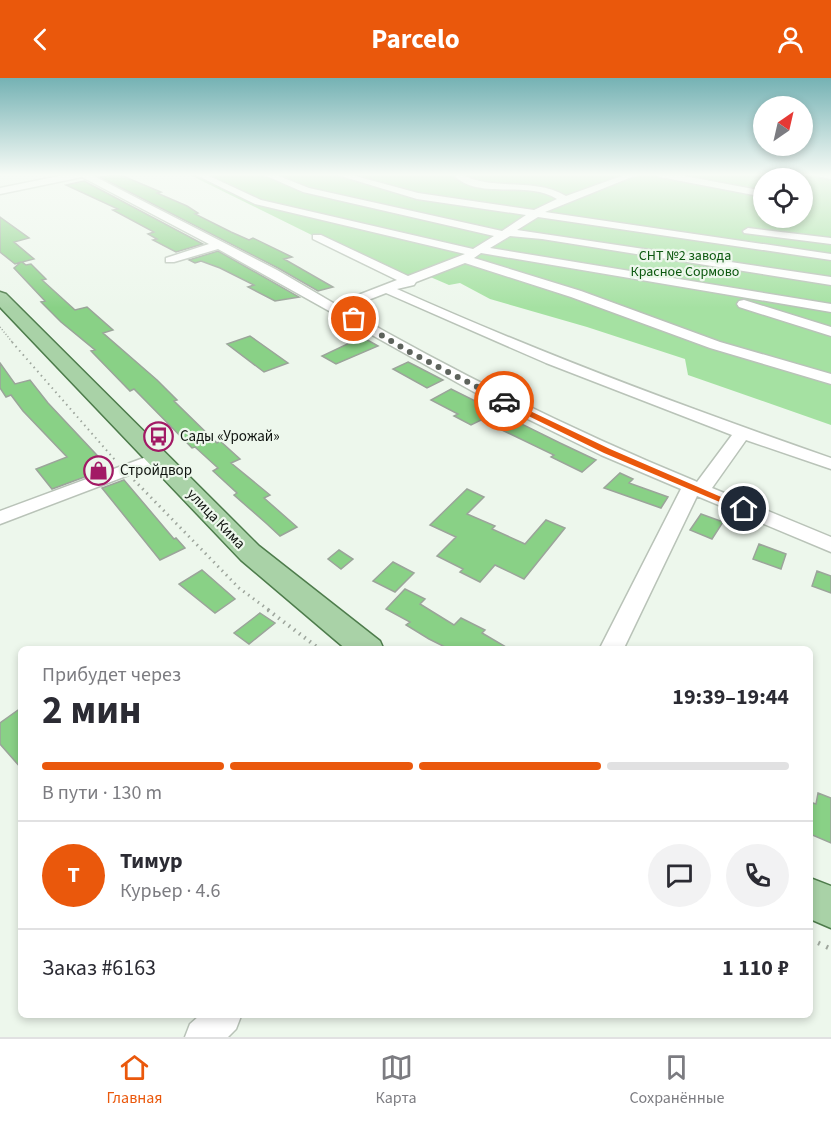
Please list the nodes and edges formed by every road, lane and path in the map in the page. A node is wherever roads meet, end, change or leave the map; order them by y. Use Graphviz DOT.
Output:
graph roads {
  1 [pos="168,219"];
  2 [pos="328,219"];
  3 [pos="438,219"];
  4 [pos="531,219"];
  5 [pos="565,219"];
  6 [pos="583,222"];
  7 [pos="678,223"];
  8 [pos="742,230"];
  9 [pos="508,234"];
  10 [pos="317,237"];
  11 [pos="809,238"];
  12 [pos="831,241"];
  13 [pos="219,245"];
  14 [pos="805,253"];
  15 [pos="474,254"];
  16 [pos="831,257"];
  17 [pos="170,260"];
  18 [pos="831,281"];
  19 [pos="410,282"];
  20 [pos="699,286"];
  21 [pos="387,289"];
  22 [pos="797,289"];
  23 [pos="0,297"];
  24 [pos="336,308"];
  25 [pos="831,308"];
  26 [pos="0,327"];
  27 [pos="831,332"];
  28 [pos="831,379"];
  29 [pos="742,433"];
  30 [pos="157,458"];
  31 [pos="831,464"];
  32 [pos="124,471"];
  33 [pos="696,488"];
  34 [pos="0,518"];
  35 [pos="831,545"];
  36 [pos="316,646"];
  37 [pos="364,646"];
  38 [pos="613,646"];
  39 [pos="813,899"];
  40 [pos="831,908"];
  41 [pos="813,940"];
  42 [pos="831,949"];
  43 [pos="221,1018"];
  44 [pos="203,1037"];
  1 -- 13 [label="street"];
  2 -- 15 [label="street"];
  3 -- 9 [label="street"];
  4 -- 9 [label="street"];
  5 -- 6 [label="street"];
  6 -- 7 [label="street"];
  6 -- 14 [label="street"];
  8 -- 11 [label="street"];
  9 -- 15 [label="street"];
  9 -- 22 [label="street"];
  10 -- 19 [label="street"];
  11 -- 12 [label="street"];
  11 -- 14 [label="street"];
  13 -- 17 [label="street"];
  13 -- 24 [label="street"];
  14 -- 16 [label="street"];
  14 -- 22 [label="street"];
  15 -- 19 [label="street"];
  15 -- 20 [label="street"];
  15 -- 28 [label="street"];
  18 -- 22 [label="street"];
  19 -- 21 [label="street"];
  20 -- 22 [label="street"];
  20 -- 27 [label="street"];
  21 -- 24 [label="street"];
  21 -- 29 [label="street"];
  22 -- 25 [label="street"];
  23 -- 30 [label="main road, улица Кима"];
  24 -- 33 [label="street"];
  26 -- 32 [label="path"];
  29 -- 31 [label="street"];
  29 -- 33 [label="street"];
  30 -- 32 [label="street"];
  30 -- 37 [label="main road, улица Кима"];
  32 -- 34 [label="street"];
  32 -- 36 [label="path"];
  33 -- 35 [label="street"];
  33 -- 38 [label="street"];
  39 -- 40 [label="main road"];
  41 -- 42 [label="path"];
  43 -- 44 [label="street"];
}
